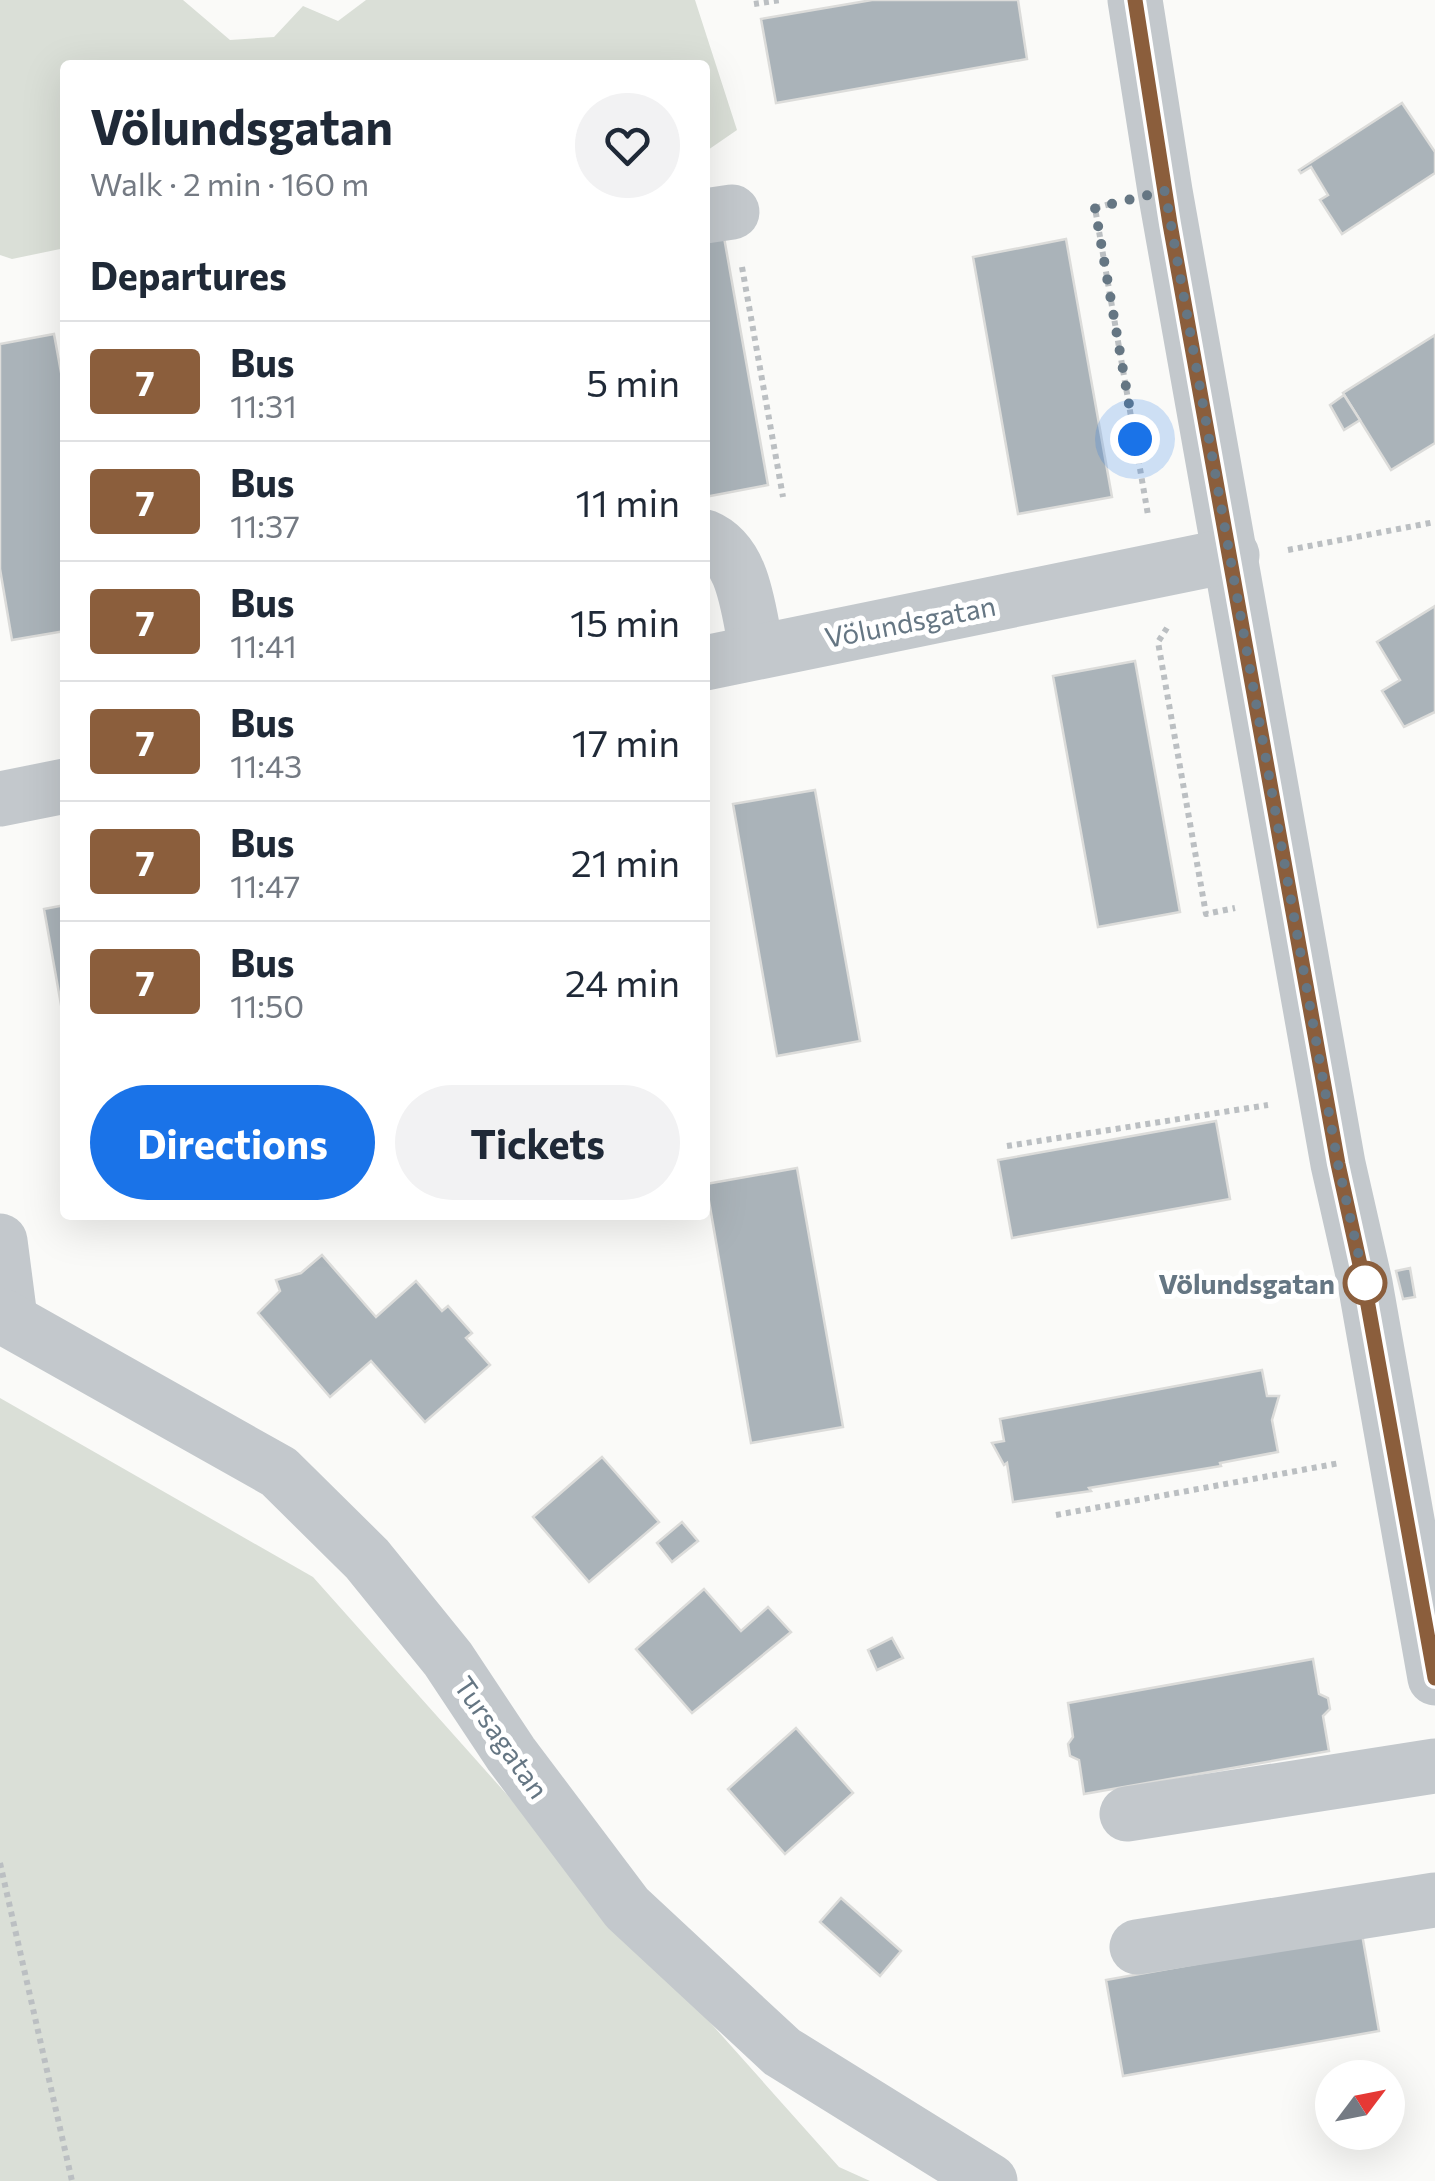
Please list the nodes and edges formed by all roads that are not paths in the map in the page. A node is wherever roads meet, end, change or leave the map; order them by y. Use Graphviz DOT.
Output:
graph roads {
  1 [pos="1135,0"];
  2 [pos="710,539"];
  3 [pos="1232,555"];
  4 [pos="758,651"];
  5 [pos="710,661"];
  6 [pos="60,787"];
  7 [pos="0,799"];
  8 [pos="0,1241"];
  9 [pos="5,1316"];
  10 [pos="1435,1678"];
  11 [pos="1435,1766"];
  12 [pos="1127,1814"];
  13 [pos="1435,1900"];
  14 [pos="1137,1948"];
  15 [pos="990,2181"];
  1 -- 3 [label="street"];
  2 -- 4 [label="street"];
  3 -- 4 [label="street, Völundsgatan"];
  3 -- 10 [label="street"];
  4 -- 5 [label="street, Völundsgatan"];
  6 -- 7 [label="street"];
  8 -- 9 [label="street"];
  9 -- 15 [label="street, Tursagatan"];
  11 -- 12 [label="street"];
  13 -- 14 [label="street"];
}
